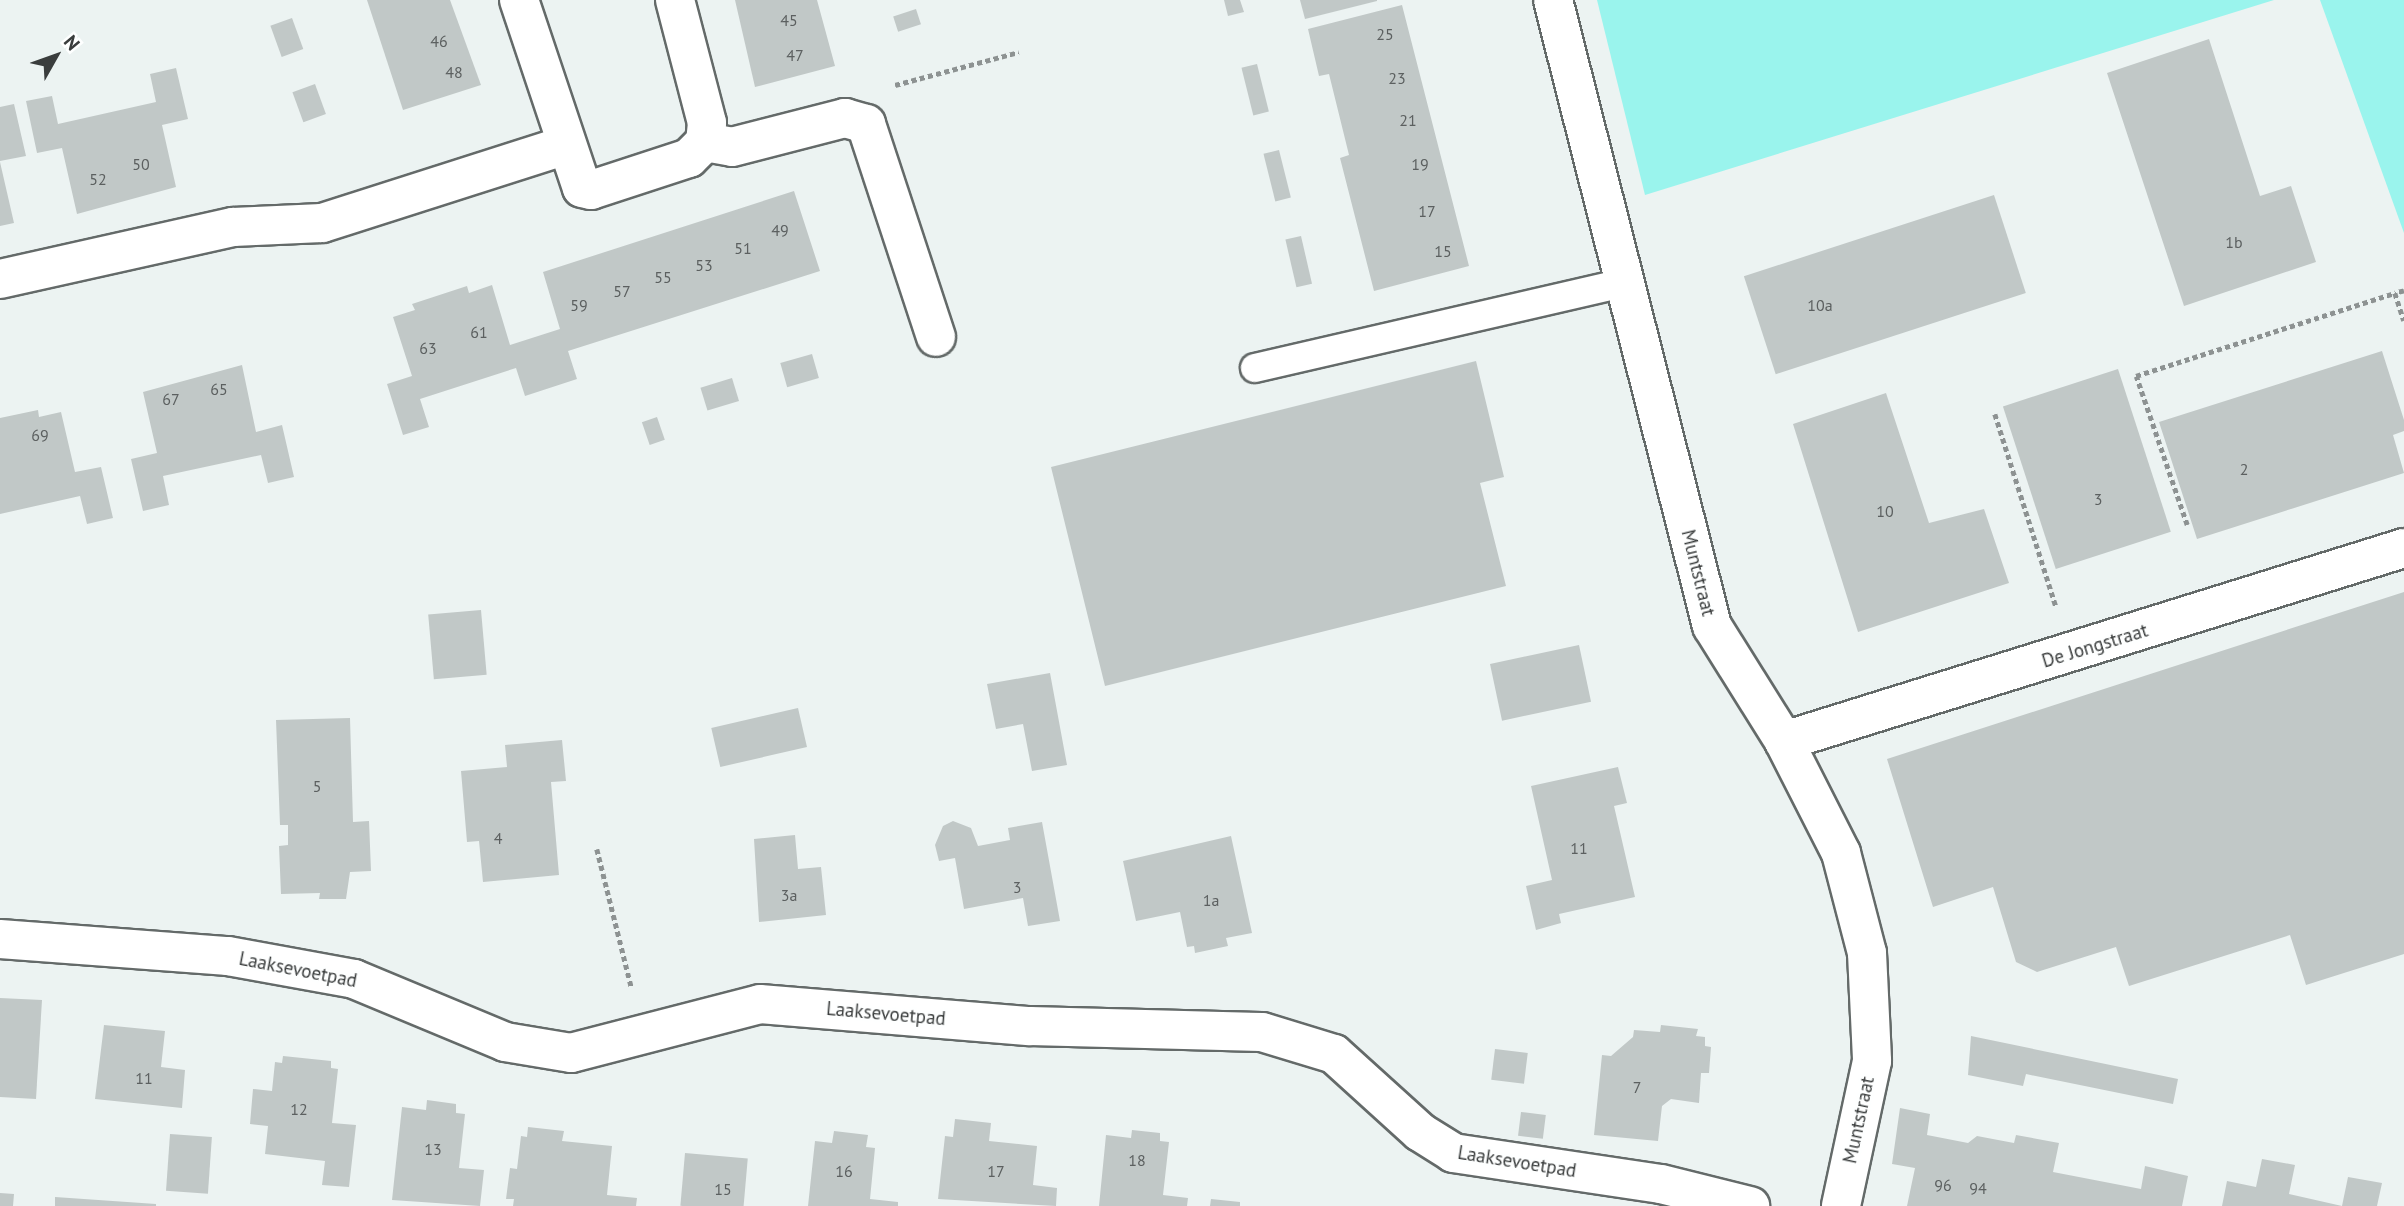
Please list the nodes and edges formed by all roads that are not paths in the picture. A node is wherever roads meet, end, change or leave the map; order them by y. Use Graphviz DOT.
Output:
graph roads {
  1 [pos="519,0"];
  2 [pos="675,0"];
  3 [pos="1553,0"];
  4 [pos="705,142"];
  5 [pos="566,145"];
  6 [pos="0,279"];
  7 [pos="1624,283"];
  8 [pos="936,337"];
  9 [pos="1255,368"];
  10 [pos="2404,548"];
  11 [pos="1784,741"];
  12 [pos="0,939"];
  13 [pos="1750,1206"];
  14 [pos="1841,1206"];
  1 -- 5 [label="street"];
  2 -- 4 [label="street"];
  3 -- 7 [label="street, Muntstraat"];
  4 -- 5 [label="street"];
  4 -- 8 [label="street"];
  5 -- 6 [label="street"];
  7 -- 9 [label="lane"];
  7 -- 11 [label="street, Muntstraat"];
  10 -- 11 [label="street, De Jongstraat"];
  11 -- 14 [label="street, Muntstraat"];
  12 -- 13 [label="street, Laaksevoetpad"];
}
